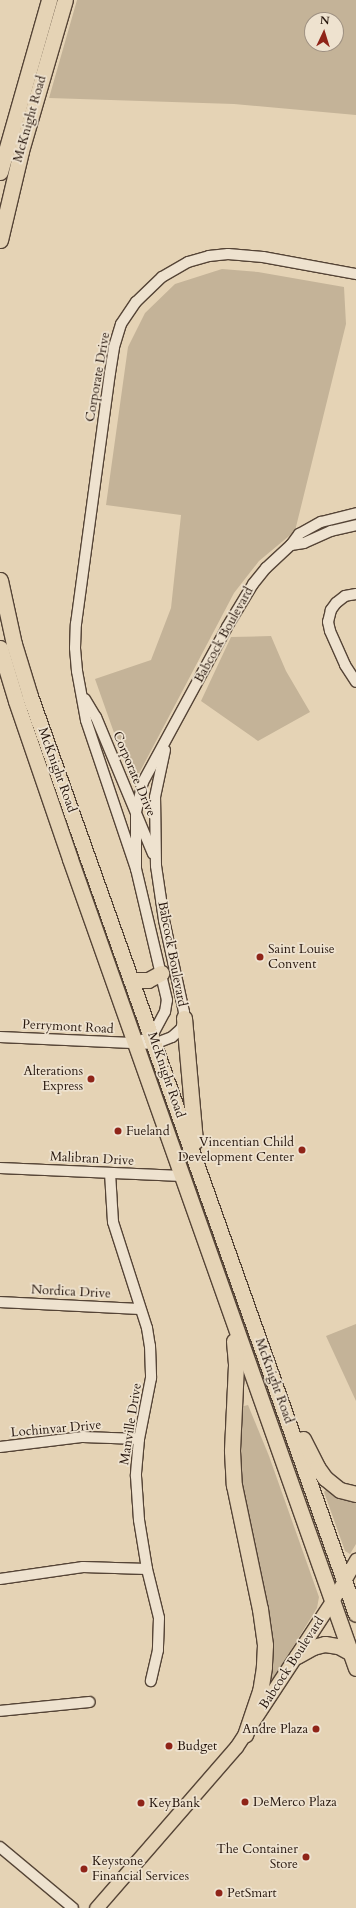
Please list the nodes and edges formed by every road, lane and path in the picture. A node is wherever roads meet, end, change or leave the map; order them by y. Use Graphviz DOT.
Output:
graph roads {
  1 [pos="49,0"];
  2 [pos="65,0"];
  3 [pos="0,172"];
  4 [pos="0,240"];
  5 [pos="356,274"];
  6 [pos="356,513"];
  7 [pos="356,526"];
  8 [pos="291,545"];
  9 [pos="0,580"];
  10 [pos="356,594"];
  11 [pos="0,648"];
  12 [pos="356,682"];
  13 [pos="83,696"];
  14 [pos="170,735"];
  15 [pos="136,812"];
  16 [pos="156,866"];
  17 [pos="136,869"];
  18 [pos="161,973"];
  19 [pos="132,980"];
  20 [pos="184,1018"];
  21 [pos="0,1037"];
  22 [pos="153,1040"];
  23 [pos="135,1043"];
  24 [pos="197,1165"];
  25 [pos="0,1168"];
  26 [pos="110,1173"];
  27 [pos="182,1176"];
  28 [pos="0,1302"];
  29 [pos="140,1309"];
  30 [pos="231,1314"];
  31 [pos="260,1343"];
  32 [pos="139,1439"];
  33 [pos="0,1447"];
  34 [pos="356,1494"];
  35 [pos="356,1560"];
  36 [pos="147,1569"];
  37 [pos="0,1579"];
  38 [pos="344,1581"];
  39 [pos="332,1601"];
  40 [pos="356,1614"];
  41 [pos="351,1653"];
  42 [pos="297,1656"];
  43 [pos="356,1668"];
  44 [pos="152,1681"];
  45 [pos="90,1702"];
  46 [pos="0,1711"];
  47 [pos="244,1736"];
  48 [pos="0,1847"];
  49 [pos="73,1908"];
  50 [pos="96,1908"];
  1 -- 3 [label="highway, McKnight Road"];
  2 -- 4 [label="highway, McKnight Road"];
  5 -- 13 [label="street, Corporate Drive"];
  6 -- 8 [label="street, Babcock Boulevard"];
  7 -- 8 [label="street, Babcock Boulevard"];
  8 -- 14 [label="street, Babcock Boulevard"];
  9 -- 19 [label="highway, McKnight Road"];
  10 -- 12 [label="street"];
  11 -- 23 [label="highway, McKnight Road"];
  13 -- 15 [label="street, Corporate Drive"];
  13 -- 17 [label="street, Corporate Drive"];
  14 -- 15 [label="street, Babcock Boulevard"];
  14 -- 16 [label="street, Babcock Boulevard"];
  15 -- 16 [label="street, Corporate Drive"];
  15 -- 17 [label="street, Babcock Boulevard"];
  16 -- 20 [label="street, Babcock Boulevard"];
  17 -- 18 [label="street, Babcock Boulevard"];
  18 -- 19 [label="highway"];
  18 -- 22 [label="street, Babcock Boulevard"];
  19 -- 22 [label="highway, McKnight Road"];
  20 -- 22 [label="street, Babcock Boulevard"];
  20 -- 24 [label="highway"];
  21 -- 23 [label="street, Perrymont Road"];
  22 -- 23 [label="street, Babcock Boulevard"];
  22 -- 24 [label="highway, McKnight Road"];
  23 -- 27 [label="highway, McKnight Road"];
  24 -- 31 [label="highway, McKnight Road"];
  25 -- 26 [label="street, Malibran Drive"];
  26 -- 27 [label="street, Malibran Drive"];
  26 -- 29 [label="street, Manville Drive"];
  27 -- 30 [label="highway, McKnight Road"];
  28 -- 29 [label="street, Nordica Drive"];
  29 -- 32 [label="street, Manville Drive"];
  30 -- 39 [label="highway, McKnight Road"];
  30 -- 47 [label="highway"];
  31 -- 34 [label="highway"];
  31 -- 38 [label="highway, McKnight Road"];
  32 -- 33 [label="street, Lochinvar Drive"];
  32 -- 36 [label="street, Manville Drive"];
  35 -- 38 [label="main road, Babcock Boulevard"];
  36 -- 37 [label="street"];
  36 -- 44 [label="street, Manville Drive"];
  38 -- 39 [label="main road, Babcock Boulevard"];
  38 -- 40 [label="highway, McKnight Road"];
  39 -- 41 [label="highway, McKnight Road"];
  39 -- 42 [label="main road, Babcock Boulevard"];
  41 -- 42 [label="highway"];
  41 -- 43 [label="highway, McKnight Road"];
  42 -- 47 [label="main road, Babcock Boulevard"];
  45 -- 46 [label="street"];
  47 -- 50 [label="main road, Babcock Boulevard"];
  48 -- 49 [label="street"];
}
